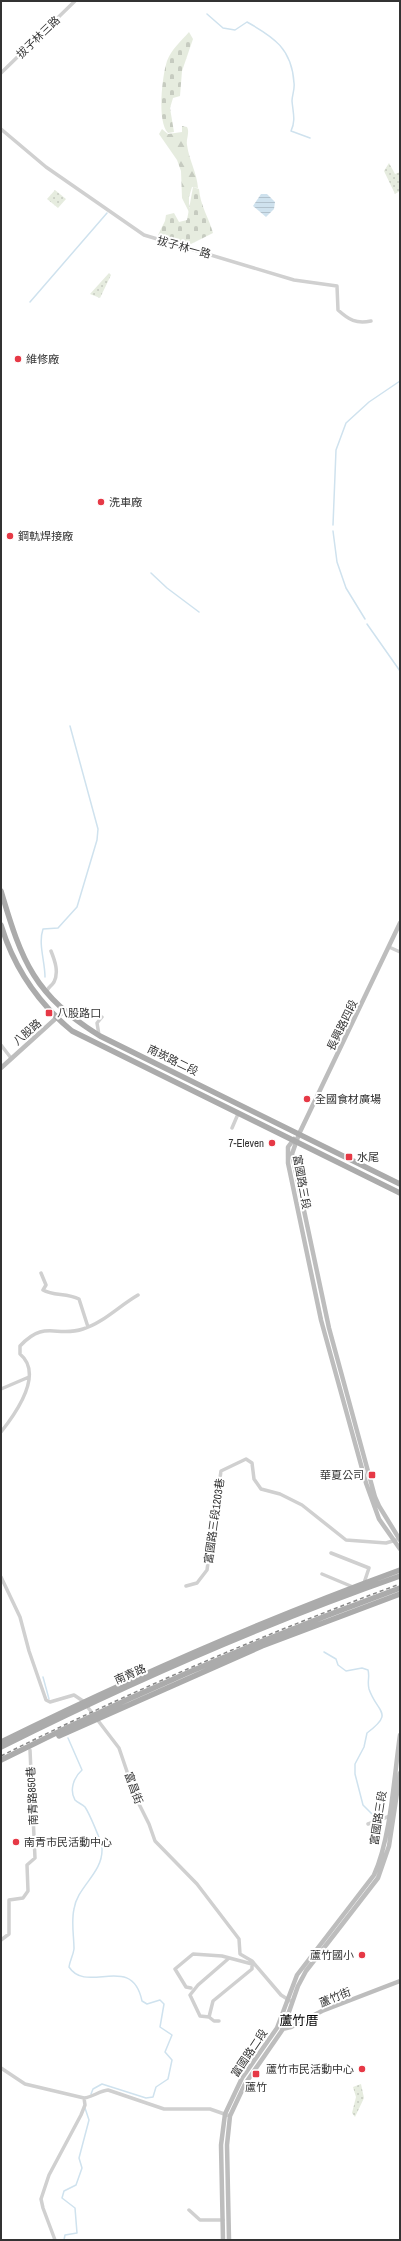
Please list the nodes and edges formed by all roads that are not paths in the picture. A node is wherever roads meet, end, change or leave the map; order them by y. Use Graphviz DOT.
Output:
graph roads {
  1 [pos="76,1"];
  2 [pos="1,72"];
  3 [pos="1,129"];
  4 [pos="371,321"];
  5 [pos="1,891"];
  6 [pos="400,923"];
  7 [pos="1,925"];
  8 [pos="389,947"];
  9 [pos="51,951"];
  10 [pos="400,952"];
  11 [pos="47,994"];
  12 [pos="64,1011"];
  13 [pos="102,1017"];
  14 [pos="57,1018"];
  15 [pos="100,1036"];
  16 [pos="1,1045"];
  17 [pos="11,1058"];
  18 [pos="1,1068"];
  19 [pos="238,1114"];
  20 [pos="232,1128"];
  21 [pos="300,1134"];
  22 [pos="294,1141"];
  23 [pos="400,1184"];
  24 [pos="400,1193"];
  25 [pos="41,1273"];
  26 [pos="138,1295"];
  27 [pos="88,1327"];
  28 [pos="338,1362"];
  29 [pos="332,1363"];
  30 [pos="29,1377"];
  31 [pos="1,1389"];
  32 [pos="1,1432"];
  33 [pos="364,1455"];
  34 [pos="359,1457"];
  35 [pos="398,1540"];
  36 [pos="400,1550"];
  37 [pos="331,1553"];
  38 [pos="400,1570"];
  39 [pos="322,1574"];
  40 [pos="400,1576"];
  41 [pos="1,1577"];
  42 [pos="364,1583"];
  43 [pos="186,1586"];
  44 [pos="353,1587"];
  45 [pos="400,1588"];
  46 [pos="400,1594"];
  47 [pos="269,1624"];
  48 [pos="245,1630"];
  49 [pos="262,1646"];
  50 [pos="243,1649"];
  51 [pos="84,1703"];
  52 [pos="94,1716"];
  53 [pos="400,1735"];
  54 [pos="1,1742"];
  55 [pos="1,1747"];
  56 [pos="30,1750"];
  57 [pos="1,1760"];
  58 [pos="1,1764"];
  59 [pos="400,1773"];
  60 [pos="391,1816"];
  61 [pos="368,1824"];
  62 [pos="357,1897"];
  63 [pos="360,1901"];
  64 [pos="1,1940"];
  65 [pos="240,1954"];
  66 [pos="228,1959"];
  67 [pos="236,1960"];
  68 [pos="400,1981"];
  69 [pos="191,1988"];
  70 [pos="287,1999"];
  71 [pos="292,2002"];
  72 [pos="209,2017"];
  73 [pos="219,2021"];
  74 [pos="277,2028"];
  75 [pos="283,2029"];
  76 [pos="1,2068"];
  77 [pos="84,2098"];
  78 [pos="227,2115"];
  79 [pos="189,2210"];
  80 [pos="223,2220"];
  81 [pos="55,2240"];
  82 [pos="223,2240"];
  83 [pos="229,2240"];
  1 -- 2 [label="street, 拔子林三路"];
  3 -- 4 [label="street, 拔子林一路"];
  5 -- 11 [label="main road, 南崁路二段"];
  6 -- 8 [label="street, 長興路四段"];
  7 -- 14 [label="main road, 南崁路二段"];
  8 -- 10 [label="street"];
  8 -- 21 [label="street, 長興路四段"];
  9 -- 11 [label="street"];
  11 -- 12 [label="main road, 南崁路二段"];
  12 -- 14 [label="street, 八股路"];
  12 -- 15 [label="main road, 南崁路二段"];
  13 -- 15 [label="street"];
  14 -- 17 [label="street, 八股路"];
  14 -- 19 [label="main road, 南崁路二段"];
  15 -- 21 [label="main road, 南崁路二段"];
  16 -- 17 [label="street"];
  17 -- 18 [label="street, 八股路"];
  19 -- 20 [label="street"];
  19 -- 22 [label="main road, 南崁路二段"];
  21 -- 22 [label="street, 富國路三段"];
  21 -- 23 [label="main road, 南崁路二段"];
  22 -- 24 [label="main road, 南崁路二段"];
  22 -- 28 [label="street, 富國路三段"];
  22 -- 29 [label="street, 富國路三段"];
  25 -- 27 [label="street"];
  26 -- 27 [label="street"];
  27 -- 30 [label="street"];
  28 -- 29 [label="street"];
  28 -- 33 [label="street, 富國路三段"];
  29 -- 34 [label="street, 富國路三段"];
  30 -- 31 [label="street"];
  30 -- 32 [label="street"];
  33 -- 34 [label="street"];
  33 -- 35 [label="street, 富國路三段"];
  34 -- 35 [label="street, 富國路三段"];
  35 -- 36 [label="street, 富國路三段"];
  35 -- 43 [label="street, 富國路三段1203巷"];
  37 -- 42 [label="street"];
  38 -- 42 [label="main road"];
  39 -- 44 [label="street"];
  40 -- 47 [label="main road, 南青路"];
  41 -- 51 [label="street"];
  42 -- 44 [label="main road"];
  44 -- 48 [label="main road"];
  45 -- 50 [label="main road, 南青路"];
  46 -- 49 [label="main road"];
  47 -- 48 [label="main road, 南青路"];
  47 -- 51 [label="main road, 南青路"];
  48 -- 51 [label="main road"];
  49 -- 50 [label="main road, 南青路"];
  49 -- 52 [label="main road"];
  50 -- 52 [label="main road, 南青路"];
  51 -- 52 [label="street, 富昌街"];
  51 -- 54 [label="main road"];
  51 -- 55 [label="main road, 南青路"];
  52 -- 56 [label="main road"];
  52 -- 57 [label="main road, 南青路"];
  52 -- 65 [label="street, 富昌街"];
  53 -- 60 [label="street, 富國路三段"];
  56 -- 58 [label="main road"];
  56 -- 64 [label="street, 南青路850巷"];
  59 -- 60 [label="street, 富國路三段"];
  60 -- 61 [label="street"];
  60 -- 62 [label="street, 富國路三段"];
  60 -- 63 [label="street, 富國路三段"];
  62 -- 70 [label="street, 富國路二段"];
  63 -- 71 [label="street, 富國路二段"];
  65 -- 67 [label="street"];
  65 -- 70 [label="street"];
  66 -- 67 [label="street"];
  66 -- 69 [label="street"];
  66 -- 72 [label="street"];
  67 -- 72 [label="street"];
  68 -- 75 [label="street, 蘆竹街"];
  70 -- 71 [label="street"];
  70 -- 74 [label="street, 富國路二段"];
  71 -- 75 [label="street, 富國路二段"];
  72 -- 73 [label="street"];
  74 -- 75 [label="street"];
  74 -- 78 [label="street, 富國路二段"];
  75 -- 78 [label="street, 富國路二段"];
  76 -- 77 [label="street"];
  77 -- 78 [label="street"];
  77 -- 81 [label="street"];
  78 -- 80 [label="street, 富國路二段"];
  78 -- 83 [label="street, 富國路二段"];
  79 -- 80 [label="street"];
  80 -- 82 [label="street, 富國路二段"];
}
